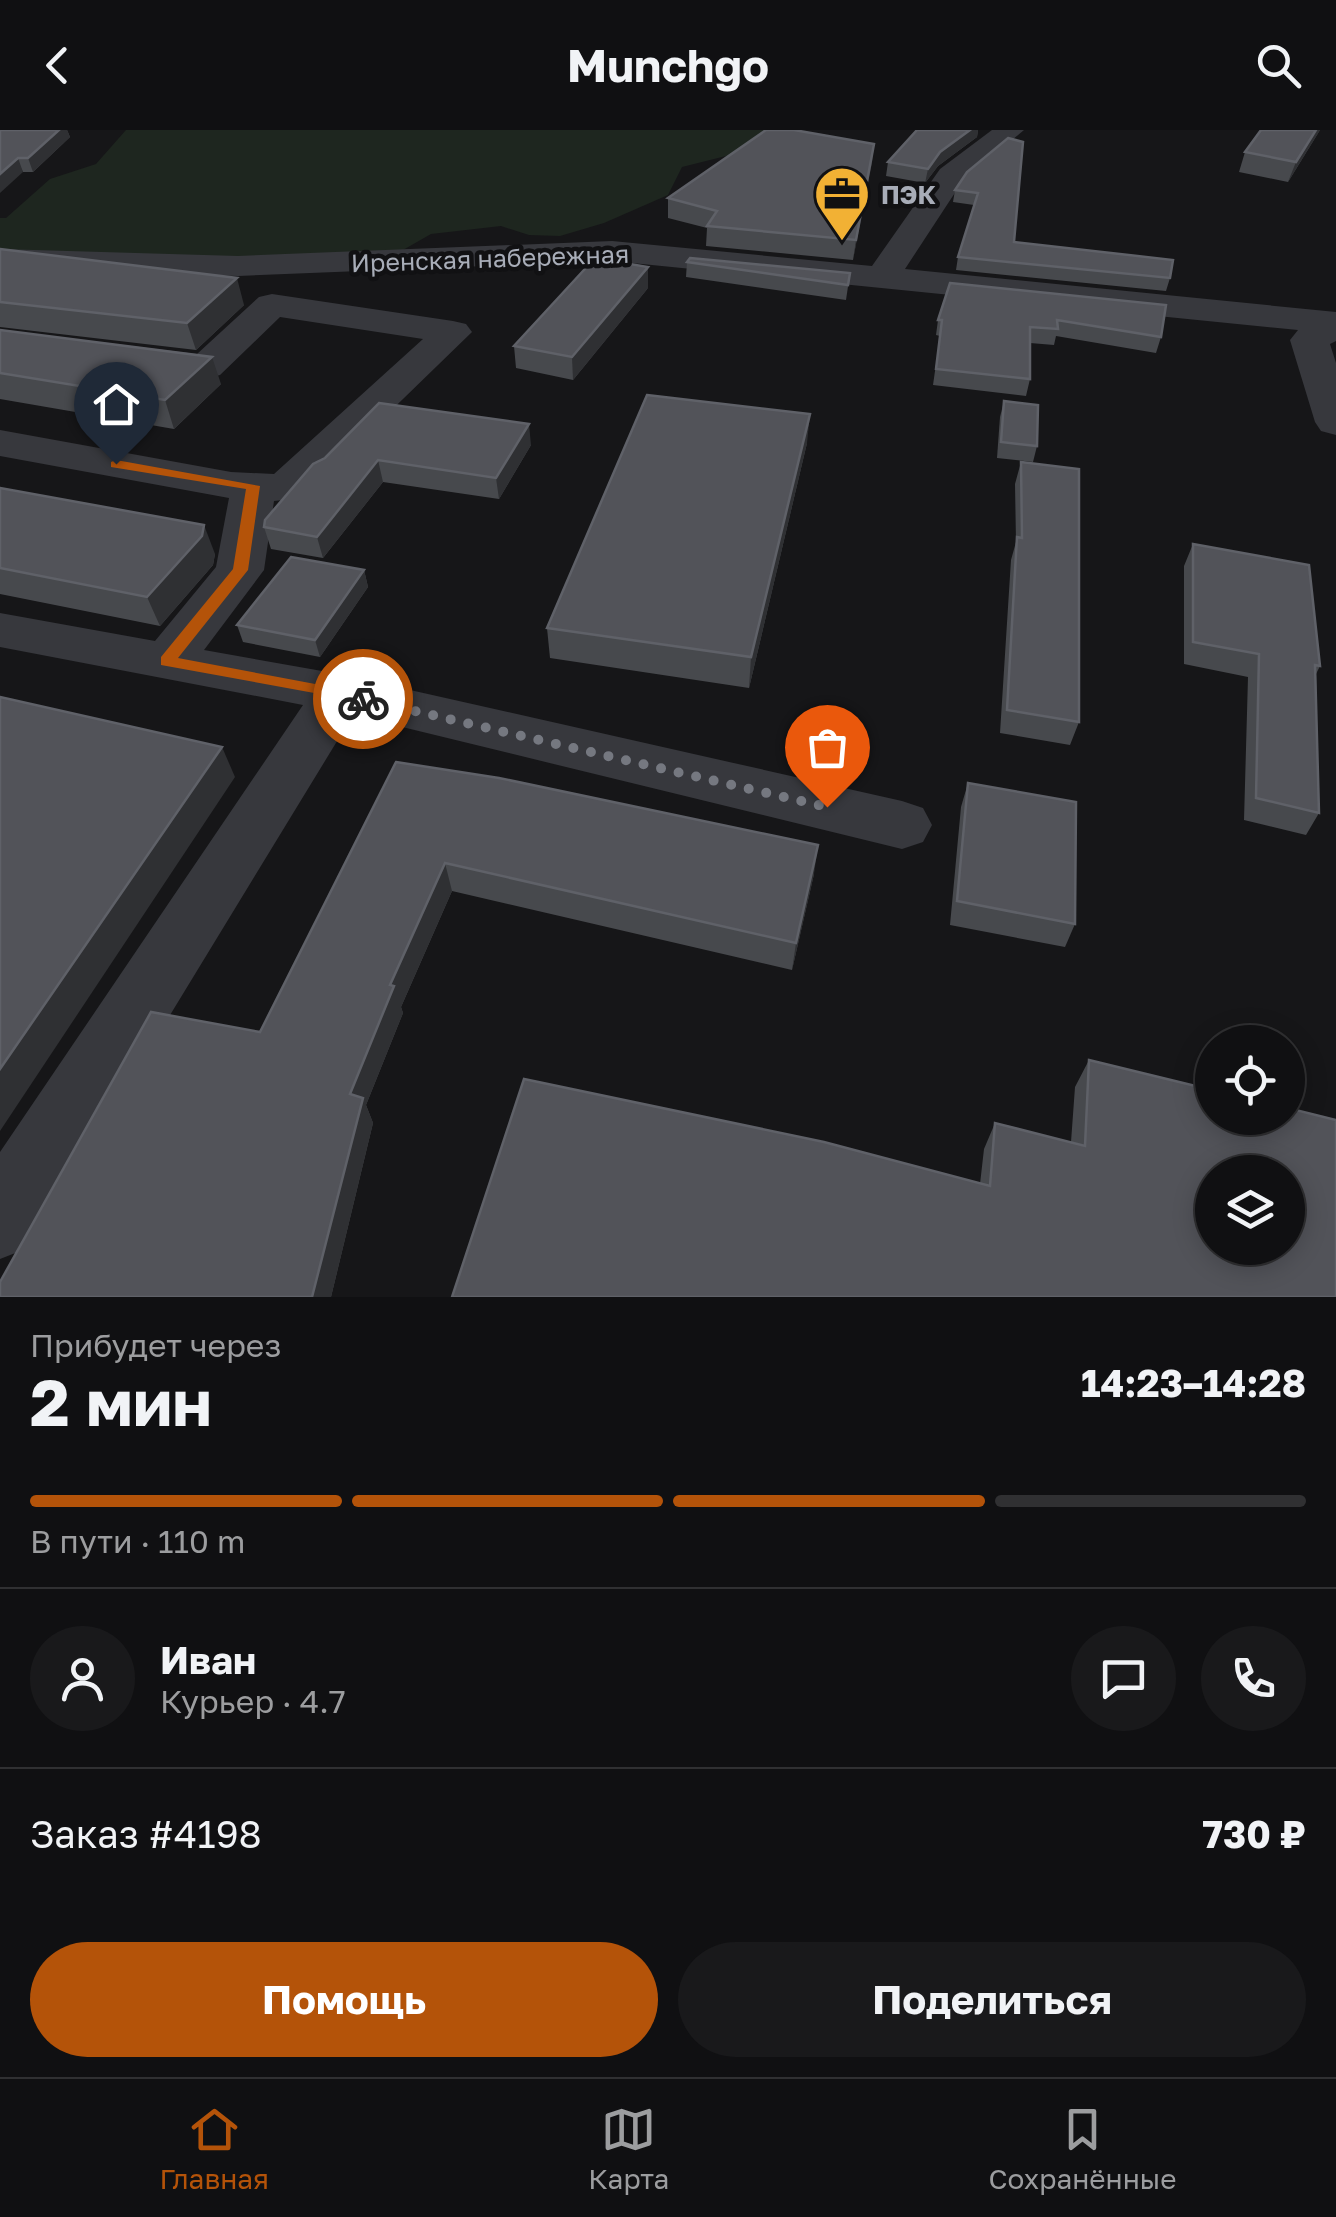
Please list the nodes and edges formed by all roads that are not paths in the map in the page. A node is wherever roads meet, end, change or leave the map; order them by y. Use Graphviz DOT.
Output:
graph roads {
  1 [pos="1010,130"];
  2 [pos="0,259"];
  3 [pos="883,276"];
  4 [pos="1336,325"];
  5 [pos="0,340"];
  6 [pos="1336,422"];
  7 [pos="0,444"];
  8 [pos="254,486"];
  9 [pos="0,630"];
  10 [pos="167,661"];
  11 [pos="339,694"];
  12 [pos="902,824"];
  13 [pos="0,1220"];
  1 -- 3 [label="street"];
  2 -- 3 [label="street, Иренская набережная"];
  3 -- 4 [label="street, Иренская набережная"];
  4 -- 6 [label="street"];
  5 -- 8 [label="street"];
  7 -- 8 [label="street"];
  8 -- 10 [label="street"];
  9 -- 10 [label="street"];
  10 -- 11 [label="street"];
  11 -- 12 [label="street"];
  11 -- 13 [label="street"];
}
